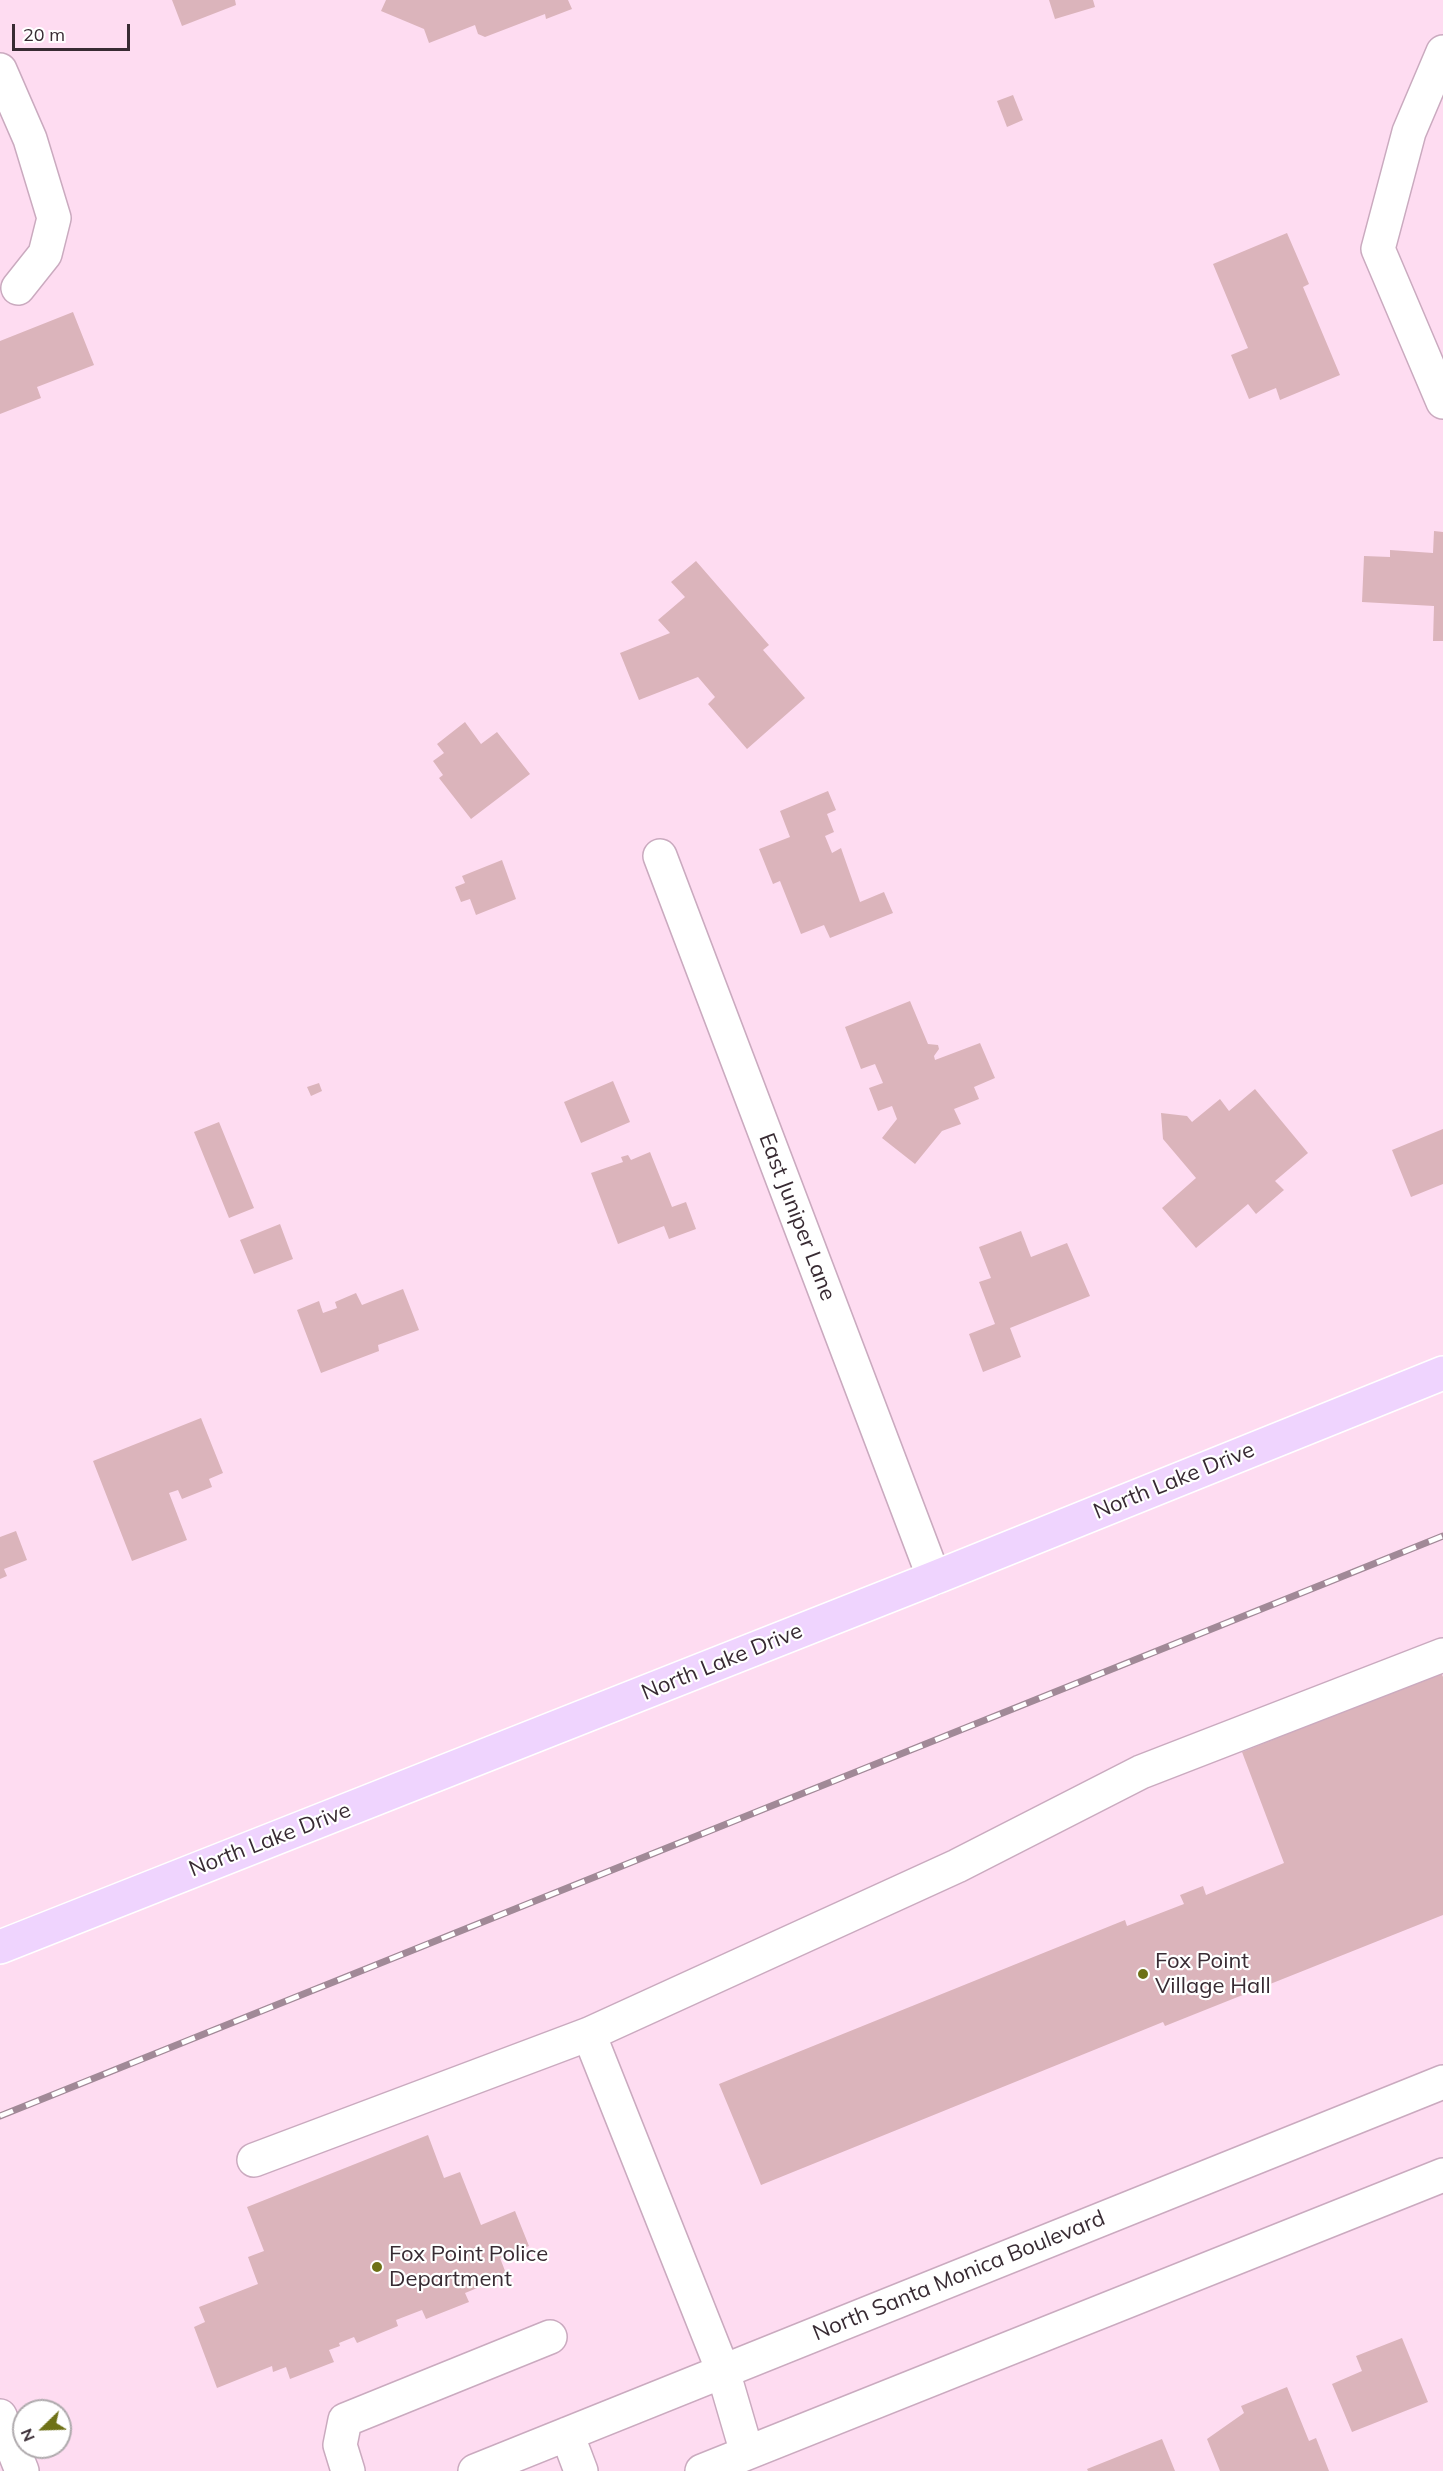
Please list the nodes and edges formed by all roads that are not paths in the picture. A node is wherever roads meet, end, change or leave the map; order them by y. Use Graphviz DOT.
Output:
graph roads {
  1 [pos="1443,52"];
  2 [pos="0,70"];
  3 [pos="18,288"];
  4 [pos="1443,402"];
  5 [pos="660,856"];
  6 [pos="1443,1373"];
  7 [pos="934,1578"];
  8 [pos="1443,1654"];
  9 [pos="0,1947"];
  10 [pos="589,2034"];
  11 [pos="1443,2082"];
  12 [pos="254,2160"];
  13 [pos="1443,2175"];
  14 [pos="550,2337"];
  15 [pos="723,2371"];
  16 [pos="0,2416"];
  17 [pos="567,2434"];
  18 [pos="747,2453"];
  19 [pos="22,2471"];
  20 [pos="348,2471"];
  21 [pos="475,2471"];
  22 [pos="581,2471"];
  23 [pos="702,2471"];
  1 -- 4 [label="street"];
  2 -- 3 [label="street"];
  5 -- 7 [label="street, East Juniper Lane"];
  6 -- 7 [label="main road, North Lake Drive"];
  7 -- 9 [label="main road, North Lake Drive"];
  8 -- 10 [label="street"];
  10 -- 12 [label="street"];
  10 -- 15 [label="street"];
  11 -- 15 [label="street, North Santa Monica Boulevard"];
  13 -- 18 [label="street"];
  14 -- 20 [label="street"];
  15 -- 17 [label="street, North Santa Monica Boulevard"];
  15 -- 18 [label="street"];
  16 -- 19 [label="street"];
  17 -- 21 [label="street, North Santa Monica Boulevard"];
  17 -- 22 [label="street"];
  18 -- 23 [label="street"];
}
